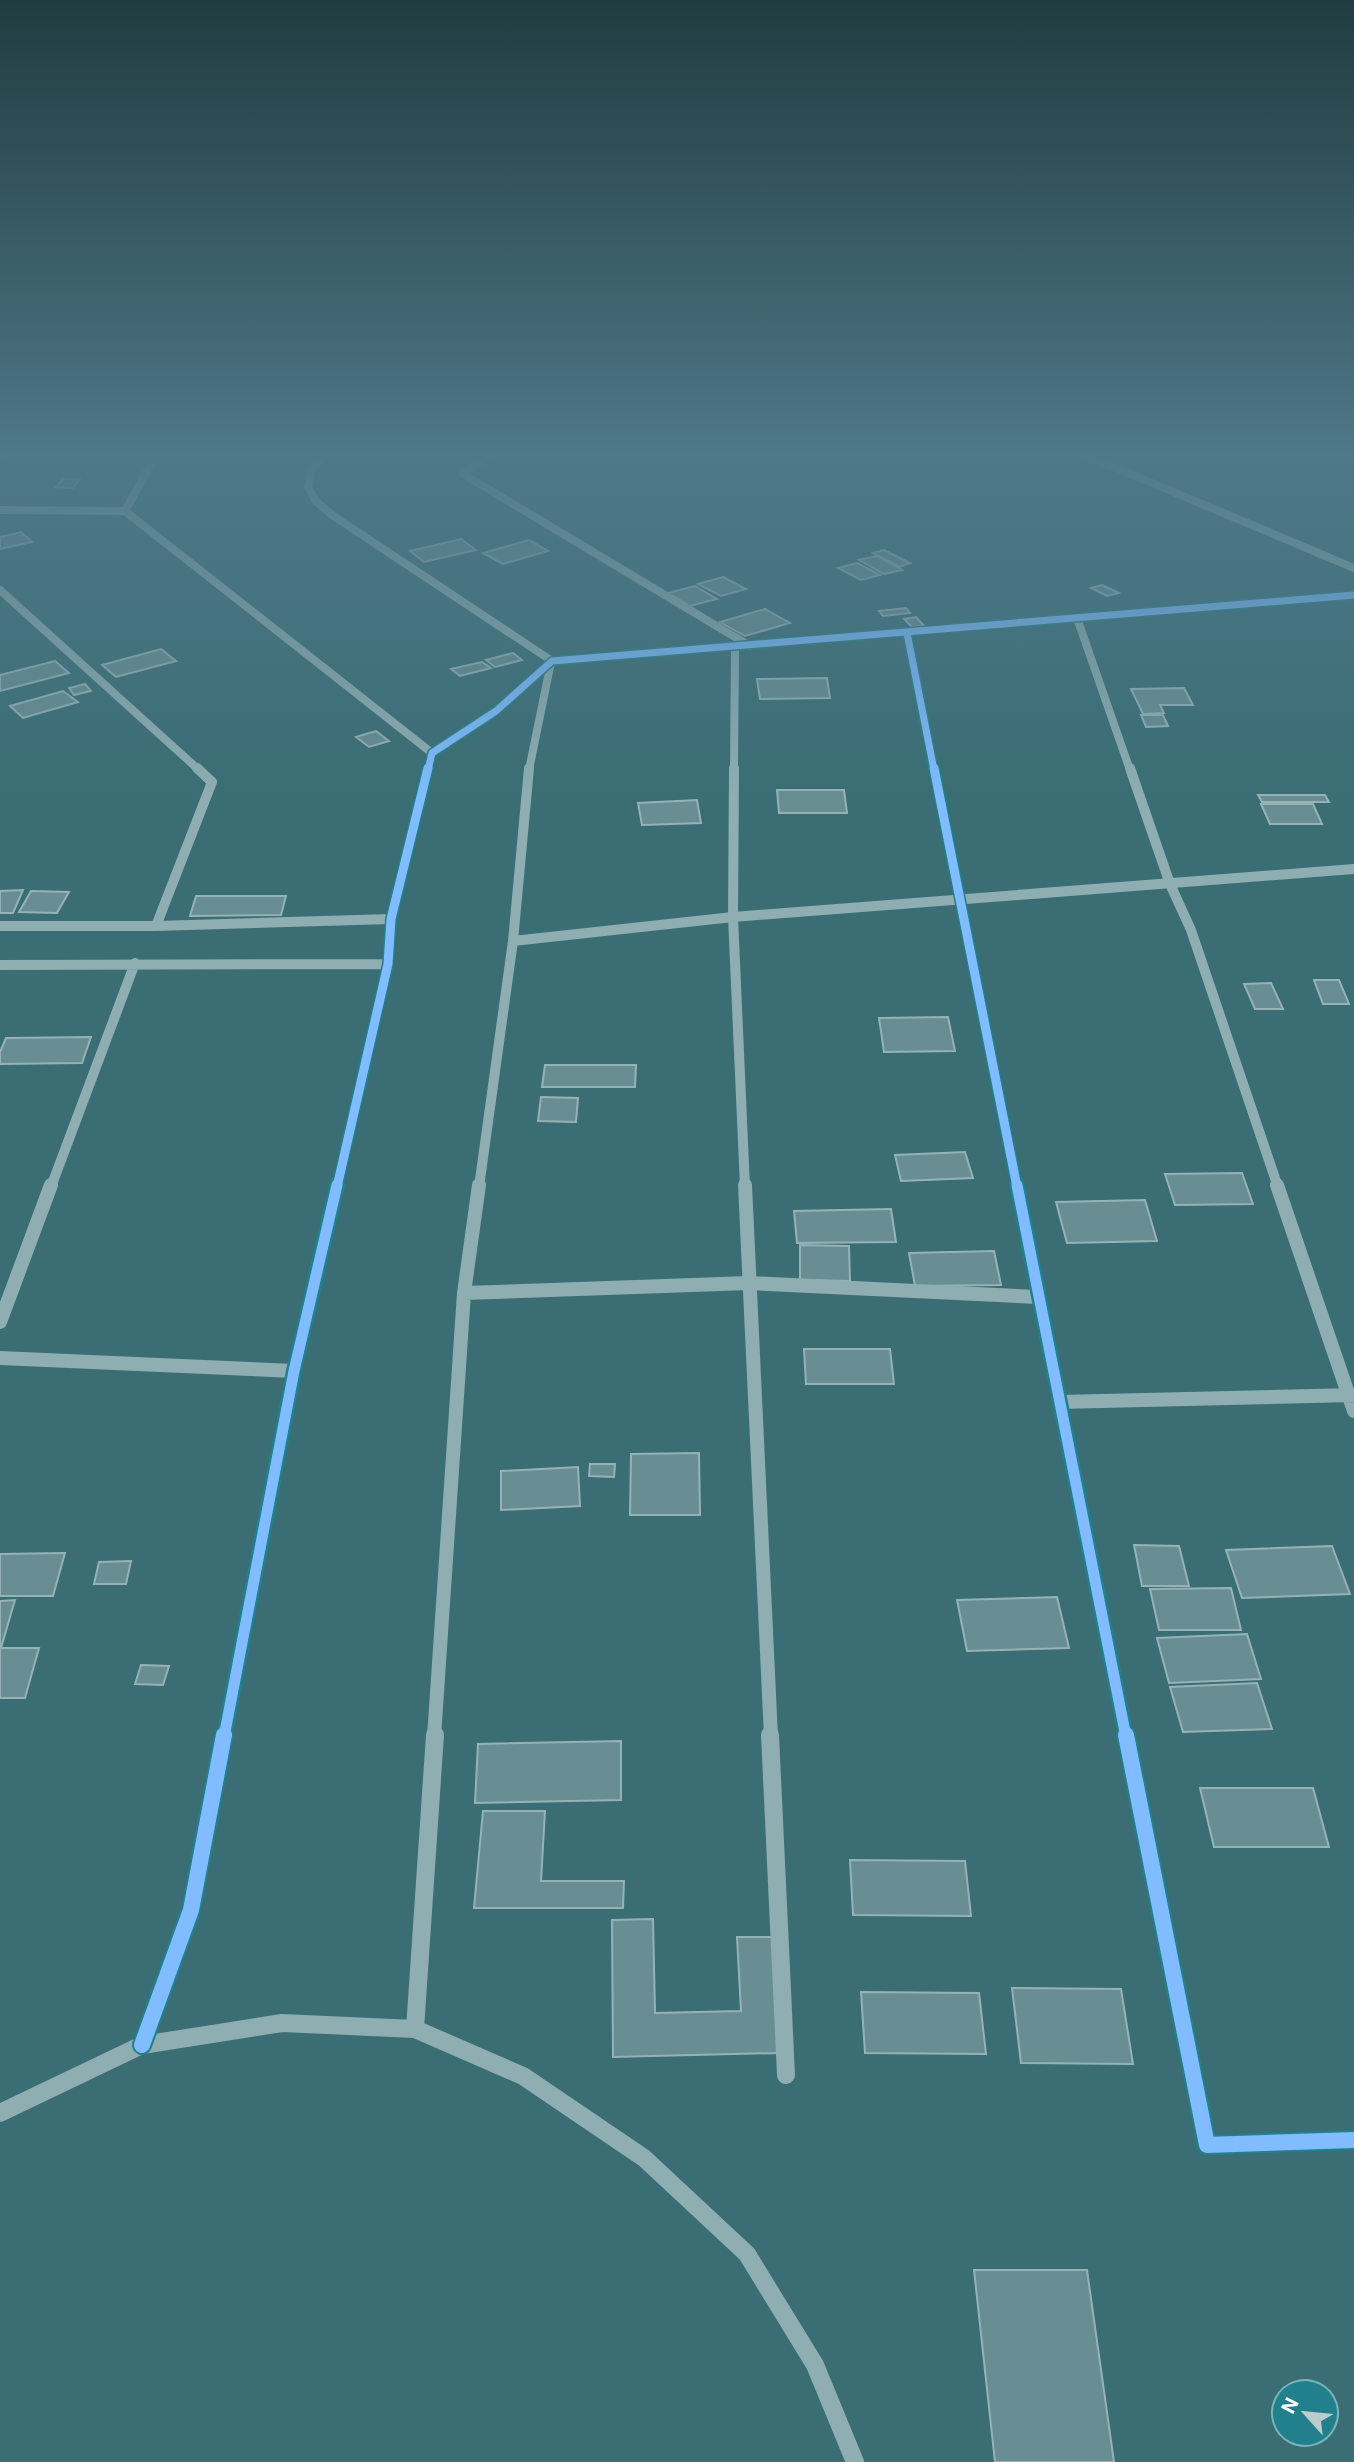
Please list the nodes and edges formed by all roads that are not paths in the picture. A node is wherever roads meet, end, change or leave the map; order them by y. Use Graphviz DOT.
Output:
graph roads {
  1 [pos="197,568"];
  2 [pos="412,568"];
  3 [pos="620,568"];
  4 [pos="0,590"];
  5 [pos="1354,595"];
  6 [pos="1077,618"];
  7 [pos="907,633"];
  8 [pos="751,646"];
  9 [pos="735,648"];
  10 [pos="552,661"];
  11 [pos="432,753"];
  12 [pos="1354,869"];
  13 [pos="1170,884"];
  14 [pos="959,900"];
  15 [pos="733,917"];
  16 [pos="391,919"];
  17 [pos="0,926"];
  18 [pos="156,926"];
  19 [pos="513,941"];
  20 [pos="135,963"];
  21 [pos="388,964"];
  22 [pos="0,965"];
  23 [pos="749,1283"];
  24 [pos="464,1293"];
  25 [pos="1038,1297"];
  26 [pos="0,1322"];
  27 [pos="0,1358"];
  28 [pos="294,1371"];
  29 [pos="1351,1395"];
  30 [pos="1059,1402"];
  31 [pos="1354,1411"];
  32 [pos="415,2029"];
  33 [pos="142,2045"];
  34 [pos="786,2075"];
  35 [pos="0,2113"];
  36 [pos="1354,2140"];
  37 [pos="855,2462"];
  1 -- 11 [label="street"];
  2 -- 10 [label="street"];
  3 -- 8 [label="street"];
  4 -- 18 [label="street"];
  5 -- 6 [label="street"];
  6 -- 7 [label="street"];
  6 -- 13 [label="street"];
  7 -- 8 [label="street"];
  7 -- 14 [label="street"];
  8 -- 9 [label="street"];
  9 -- 10 [label="street"];
  9 -- 15 [label="street"];
  10 -- 11 [label="street"];
  10 -- 19 [label="street"];
  11 -- 16 [label="street"];
  12 -- 13 [label="street"];
  13 -- 14 [label="street"];
  13 -- 29 [label="street"];
  14 -- 15 [label="street"];
  14 -- 25 [label="street"];
  15 -- 19 [label="street"];
  15 -- 23 [label="street"];
  16 -- 18 [label="street"];
  16 -- 21 [label="street"];
  17 -- 18 [label="street"];
  19 -- 24 [label="street"];
  20 -- 21 [label="street"];
  20 -- 22 [label="street"];
  20 -- 26 [label="street"];
  21 -- 28 [label="street"];
  23 -- 24 [label="street"];
  23 -- 25 [label="street"];
  23 -- 34 [label="street"];
  24 -- 32 [label="street"];
  25 -- 30 [label="street"];
  27 -- 28 [label="street"];
  28 -- 33 [label="street"];
  29 -- 30 [label="street"];
  29 -- 31 [label="street"];
  30 -- 36 [label="street"];
  32 -- 33 [label="street"];
  32 -- 37 [label="street"];
  33 -- 35 [label="street"];
}
